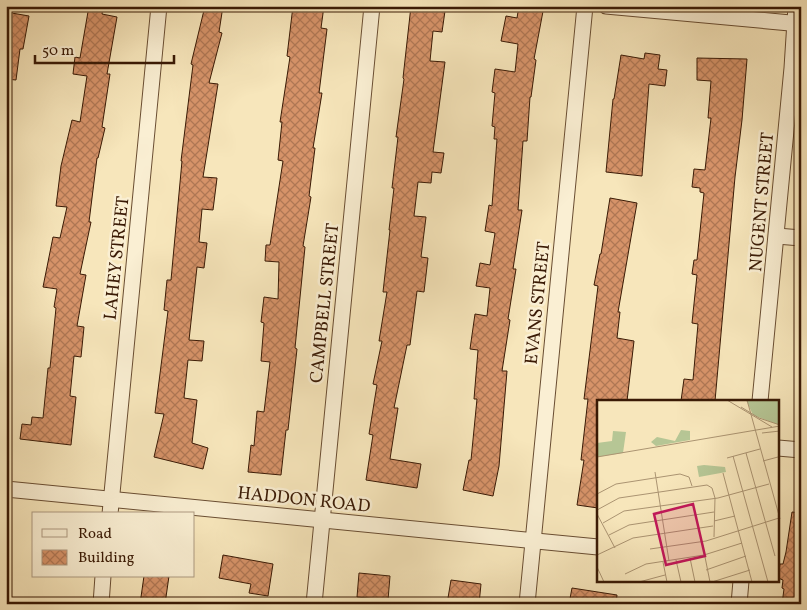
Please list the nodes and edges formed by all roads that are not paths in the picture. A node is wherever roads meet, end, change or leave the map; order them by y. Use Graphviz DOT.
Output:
graph roads {
  1 [pos="159,6"];
  2 [pos="372,6"];
  3 [pos="585,6"];
  4 [pos="606,6"];
  5 [pos="796,6"];
  6 [pos="798,24"];
  7 [pos="777,236"];
  8 [pos="801,238"];
  9 [pos="760,400"];
  10 [pos="780,448"];
  11 [pos="801,450"];
  12 [pos="6,489"];
  13 [pos="110,506"];
  14 [pos="322,520"];
  15 [pos="533,540"];
  16 [pos="597,547"];
  17 [pos="103,578"];
  18 [pos="741,582"];
  19 [pos="101,604"];
  20 [pos="314,604"];
  21 [pos="527,604"];
  22 [pos="739,604"];
  1 -- 13 [label="street, LAHEY STREET"];
  2 -- 14 [label="street, CAMPBELL STREET"];
  3 -- 15 [label="street, EVANS STREET"];
  4 -- 6 [label="street"];
  5 -- 6 [label="street, NUGENT STREET"];
  6 -- 7 [label="street, NUGENT STREET"];
  7 -- 8 [label="street"];
  7 -- 9 [label="street, NUGENT STREET"];
  10 -- 11 [label="street"];
  12 -- 13 [label="street, HADDON ROAD"];
  13 -- 14 [label="street, HADDON ROAD"];
  14 -- 15 [label="street, HADDON ROAD"];
  14 -- 20 [label="street, CAMPBELL STREET"];
  15 -- 16 [label="street, HADDON ROAD"];
  15 -- 21 [label="street, EVANS STREET"];
  17 -- 19 [label="street"];
  18 -- 22 [label="street"];
}
